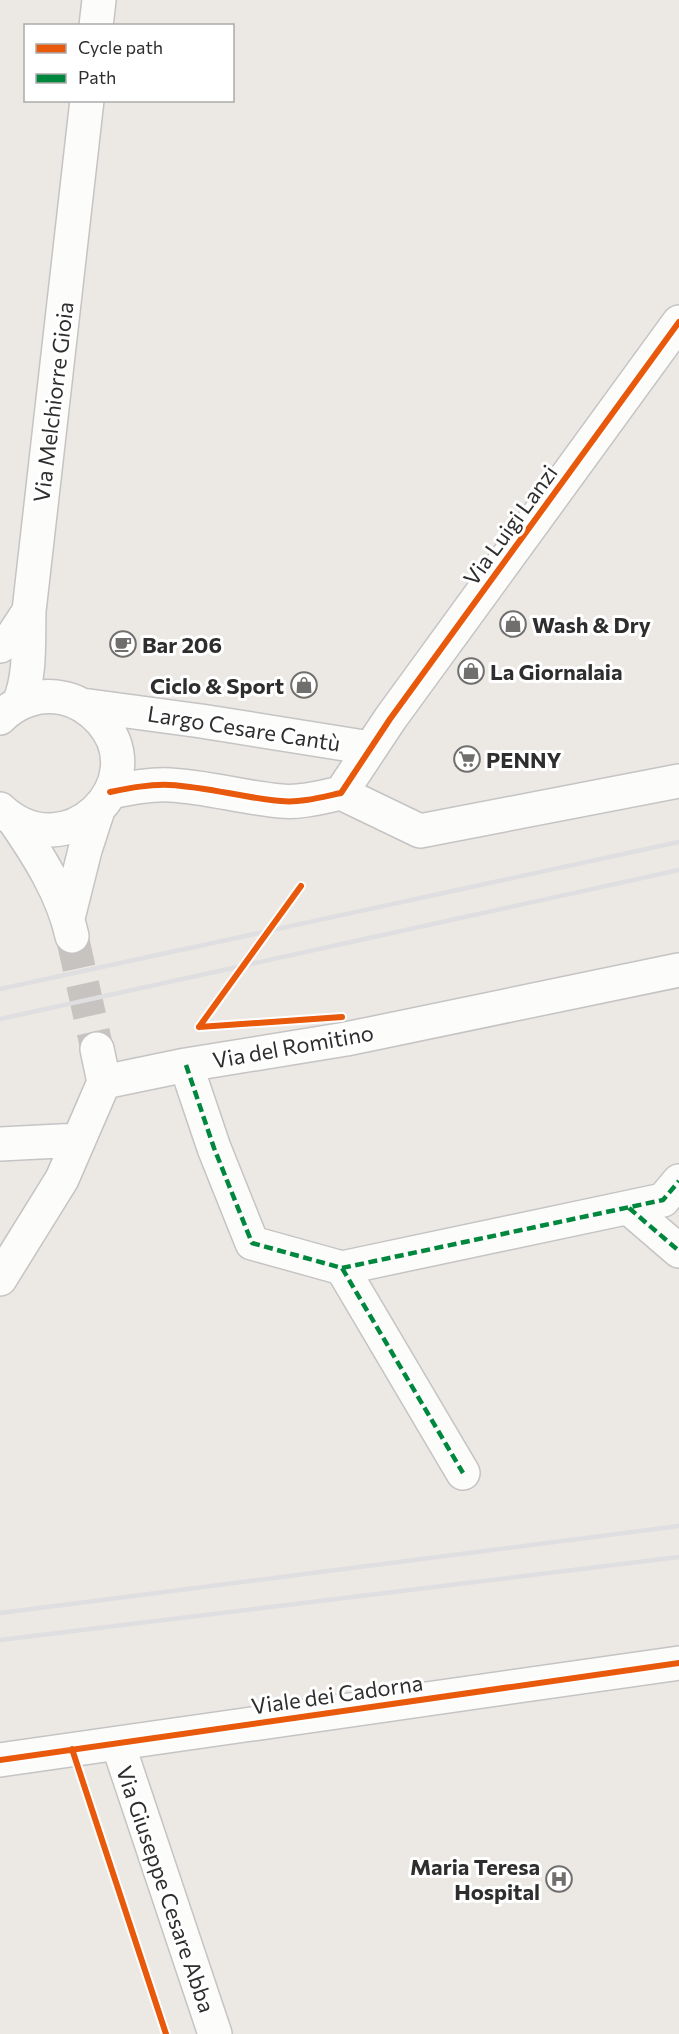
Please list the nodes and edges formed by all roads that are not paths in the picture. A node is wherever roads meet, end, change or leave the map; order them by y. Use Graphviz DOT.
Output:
graph roads {
  1 [pos="99,0"];
  2 [pos="96,24"];
  3 [pos="87,102"];
  4 [pos="679,322"];
  5 [pos="29,611"];
  6 [pos="0,646"];
  7 [pos="82,705"];
  8 [pos="8,707"];
  9 [pos="370,748"];
  10 [pos="679,781"];
  11 [pos="341,793"];
  12 [pos="104,801"];
  13 [pos="7,814"];
  14 [pos="679,970"];
  15 [pos="97,1049"];
  16 [pos="186,1065"];
  17 [pos="104,1082"];
  18 [pos="78,1140"];
  19 [pos="0,1144"];
  20 [pos="679,1181"];
  21 [pos="629,1208"];
  22 [pos="679,1251"];
  23 [pos="342,1268"];
  24 [pos="0,1279"];
  25 [pos="463,1473"];
  26 [pos="679,1663"];
  27 [pos="118,1744"];
  28 [pos="0,1760"];
  29 [pos="215,2034"];
  1 -- 2 [label="street"];
  3 -- 5 [label="street, Via Melchiorre Gioia"];
  4 -- 9 [label="street, Via Luigi Lanzi"];
  5 -- 6 [label="street"];
  5 -- 8 [label="street, Via Melchiorre Gioia"];
  7 -- 8 [label="street, Largo Cesare Cantù"];
  7 -- 9 [label="street, Largo Cesare Cantù"];
  7 -- 12 [label="street, Largo Cesare Cantù"];
  9 -- 11 [label="street, Largo Cesare Cantù"];
  10 -- 11 [label="street"];
  11 -- 12 [label="street"];
  12 -- 13 [label="street"];
  12 -- 13 [label="street"];
  14 -- 16 [label="street, Via del Romitino"];
  15 -- 17 [label="street"];
  16 -- 17 [label="street"];
  16 -- 23 [label="street, Via del Romitino"];
  17 -- 18 [label="street"];
  18 -- 19 [label="street"];
  18 -- 24 [label="street"];
  20 -- 21 [label="street, Via del Romitino"];
  21 -- 22 [label="street"];
  21 -- 23 [label="street, Via del Romitino"];
  23 -- 25 [label="street"];
  26 -- 27 [label="street, Viale dei Cadorna"];
  27 -- 28 [label="street, Viale dei Cadorna"];
  27 -- 29 [label="street, Via Giuseppe Cesare Abba"];
}
